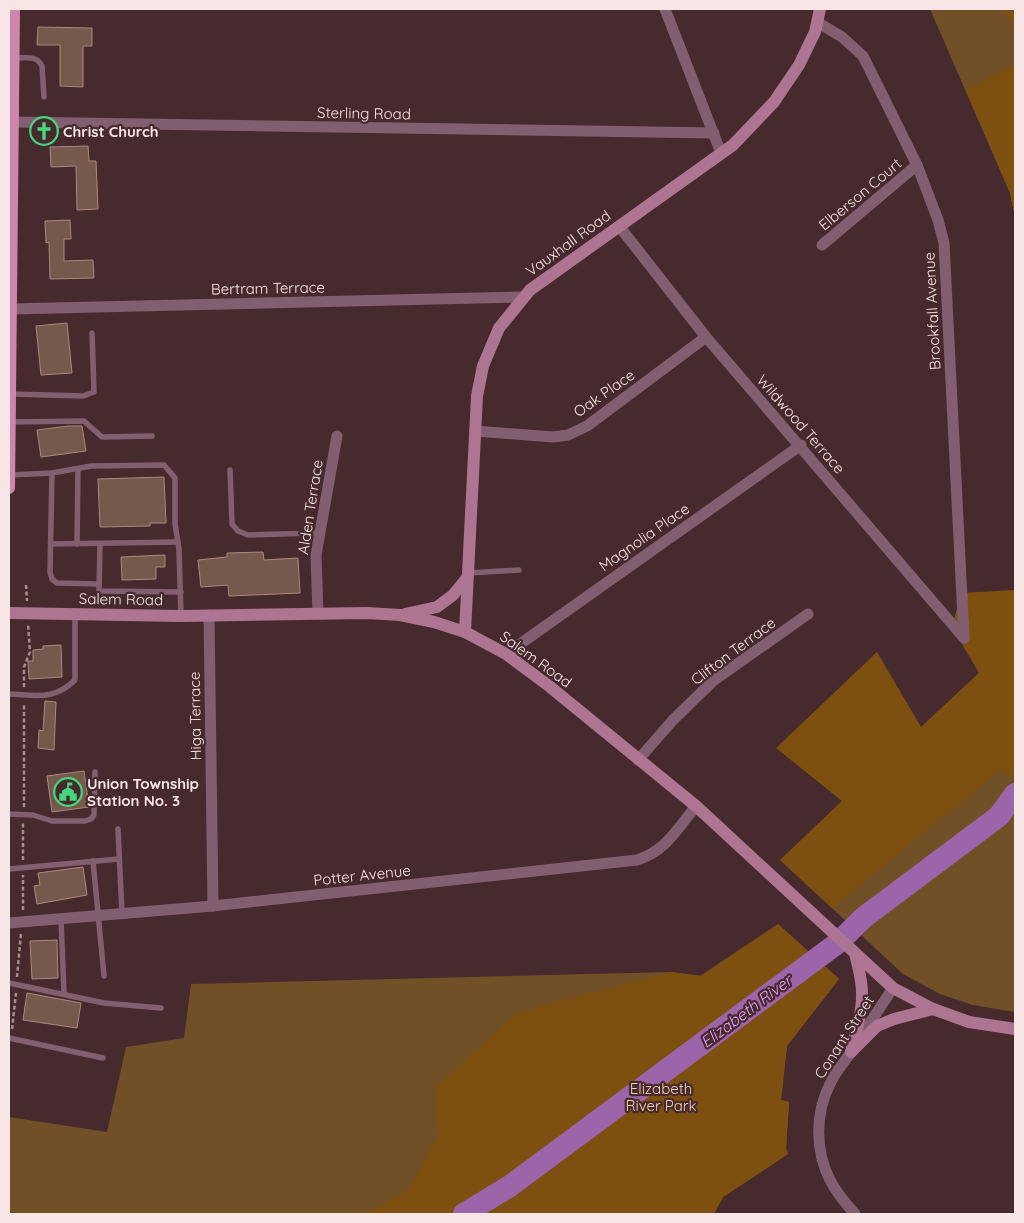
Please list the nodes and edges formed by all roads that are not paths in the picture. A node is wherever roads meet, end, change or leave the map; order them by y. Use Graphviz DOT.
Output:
graph roads {
  1 [pos="14,9"];
  2 [pos="665,9"];
  3 [pos="820,9"];
  4 [pos="817,22"];
  5 [pos="14,58"];
  6 [pos="44,97"];
  7 [pos="14,122"];
  8 [pos="714,133"];
  9 [pos="721,153"];
  10 [pos="917,165"];
  11 [pos="11,212"];
  12 [pos="618,226"];
  13 [pos="822,245"];
  14 [pos="10,276"];
  15 [pos="524,297"];
  16 [pos="11,309"];
  17 [pos="92,333"];
  18 [pos="706,337"];
  19 [pos="10,400"];
  20 [pos="10,422"];
  21 [pos="475,431"];
  22 [pos="152,436"];
  23 [pos="337,436"];
  24 [pos="801,445"];
  25 [pos="78,469"];
  26 [pos="230,470"];
  27 [pos="52,474"];
  28 [pos="9,475"];
  29 [pos="9,488"];
  30 [pos="320,533"];
  31 [pos="178,542"];
  32 [pos="51,544"];
  33 [pos="77,544"];
  34 [pos="100,544"];
  35 [pos="519,570"];
  36 [pos="468,576"];
  37 [pos="99,584"];
  38 [pos="181,592"];
  39 [pos="9,613"];
  40 [pos="318,613"];
  41 [pos="75,614"];
  42 [pos="808,614"];
  43 [pos="209,615"];
  44 [pos="400,615"];
  45 [pos="181,616"];
  46 [pos="465,632"];
  47 [pos="964,638"];
  48 [pos="506,654"];
  49 [pos="9,694"];
  50 [pos="638,760"];
  51 [pos="95,772"];
  52 [pos="696,806"];
  53 [pos="9,814"];
  54 [pos="118,829"];
  55 [pos="120,859"];
  56 [pos="93,861"];
  57 [pos="9,869"];
  58 [pos="213,906"];
  59 [pos="122,914"];
  60 [pos="98,916"];
  61 [pos="60,920"];
  62 [pos="9,923"];
  63 [pos="855,953"];
  64 [pos="104,976"];
  65 [pos="9,983"];
  66 [pos="893,988"];
  67 [pos="64,993"];
  68 [pos="161,1008"];
  69 [pos="933,1010"];
  70 [pos="1015,1029"];
  71 [pos="9,1038"];
  72 [pos="851,1052"];
  73 [pos="103,1058"];
  74 [pos="852,1213"];
  1 -- 5 [label="main road"];
  2 -- 8 [label="street"];
  3 -- 4 [label="street, Vauxhall Road"];
  4 -- 9 [label="street, Vauxhall Road"];
  4 -- 10 [label="street, Brookfall Avenue"];
  5 -- 6 [label="lane"];
  5 -- 7 [label="main road"];
  7 -- 8 [label="street, Sterling Road"];
  7 -- 11 [label="main road"];
  8 -- 9 [label="street"];
  9 -- 12 [label="street, Vauxhall Road"];
  10 -- 13 [label="street, Elberson Court"];
  10 -- 47 [label="street, Brookfall Avenue"];
  11 -- 14 [label="main road"];
  12 -- 15 [label="street, Vauxhall Road"];
  12 -- 18 [label="street, Wildwood Terrace"];
  14 -- 16 [label="main road"];
  15 -- 16 [label="street, Bertram Terrace"];
  15 -- 21 [label="street, Vauxhall Road"];
  16 -- 19 [label="main road"];
  17 -- 19 [label="lane"];
  18 -- 21 [label="street, Oak Place"];
  18 -- 24 [label="street, Wildwood Terrace"];
  19 -- 20 [label="main road"];
  20 -- 22 [label="lane"];
  20 -- 28 [label="main road"];
  21 -- 36 [label="street, Vauxhall Road"];
  23 -- 30 [label="street, Alden Terrace"];
  24 -- 47 [label="street, Wildwood Terrace"];
  24 -- 48 [label="street, Magnolia Place"];
  25 -- 27 [label="lane"];
  25 -- 31 [label="lane"];
  25 -- 33 [label="lane"];
  26 -- 30 [label="lane"];
  27 -- 28 [label="lane"];
  27 -- 32 [label="lane"];
  28 -- 29 [label="main road"];
  30 -- 40 [label="street, Alden Terrace"];
  31 -- 34 [label="lane"];
  31 -- 38 [label="lane"];
  32 -- 33 [label="lane"];
  32 -- 37 [label="lane"];
  33 -- 34 [label="lane"];
  34 -- 37 [label="lane"];
  35 -- 36 [label="lane"];
  36 -- 44 [label="street"];
  36 -- 46 [label="street, Vauxhall Road"];
  37 -- 38 [label="lane"];
  38 -- 45 [label="lane"];
  39 -- 41 [label="street, Salem Road"];
  40 -- 43 [label="street, Salem Road"];
  40 -- 44 [label="street, Salem Road"];
  41 -- 45 [label="street, Salem Road"];
  41 -- 49 [label="lane"];
  42 -- 50 [label="street, Clifton Terrace"];
  43 -- 45 [label="street, Salem Road"];
  43 -- 58 [label="street, Higa Terrace"];
  44 -- 46 [label="street, Salem Road"];
  46 -- 48 [label="street, Salem Road"];
  48 -- 50 [label="street, Salem Road"];
  50 -- 52 [label="street, Salem Road"];
  51 -- 53 [label="lane"];
  52 -- 58 [label="street, Potter Avenue"];
  52 -- 63 [label="street, Salem Road"];
  54 -- 55 [label="lane"];
  55 -- 56 [label="lane"];
  55 -- 59 [label="lane"];
  56 -- 57 [label="lane"];
  56 -- 60 [label="lane"];
  58 -- 59 [label="street, Potter Avenue"];
  59 -- 60 [label="street, Potter Avenue"];
  60 -- 61 [label="street, Potter Avenue"];
  60 -- 64 [label="lane"];
  61 -- 62 [label="street, Potter Avenue"];
  61 -- 67 [label="lane"];
  63 -- 66 [label="street, Salem Road"];
  63 -- 72 [label="street"];
  65 -- 67 [label="lane"];
  66 -- 69 [label="street, Salem Road"];
  66 -- 72 [label="street, Conant Street"];
  67 -- 68 [label="lane"];
  69 -- 70 [label="street, Salem Road"];
  69 -- 72 [label="street"];
  71 -- 73 [label="lane"];
  72 -- 74 [label="street, Conant Street"];
}
